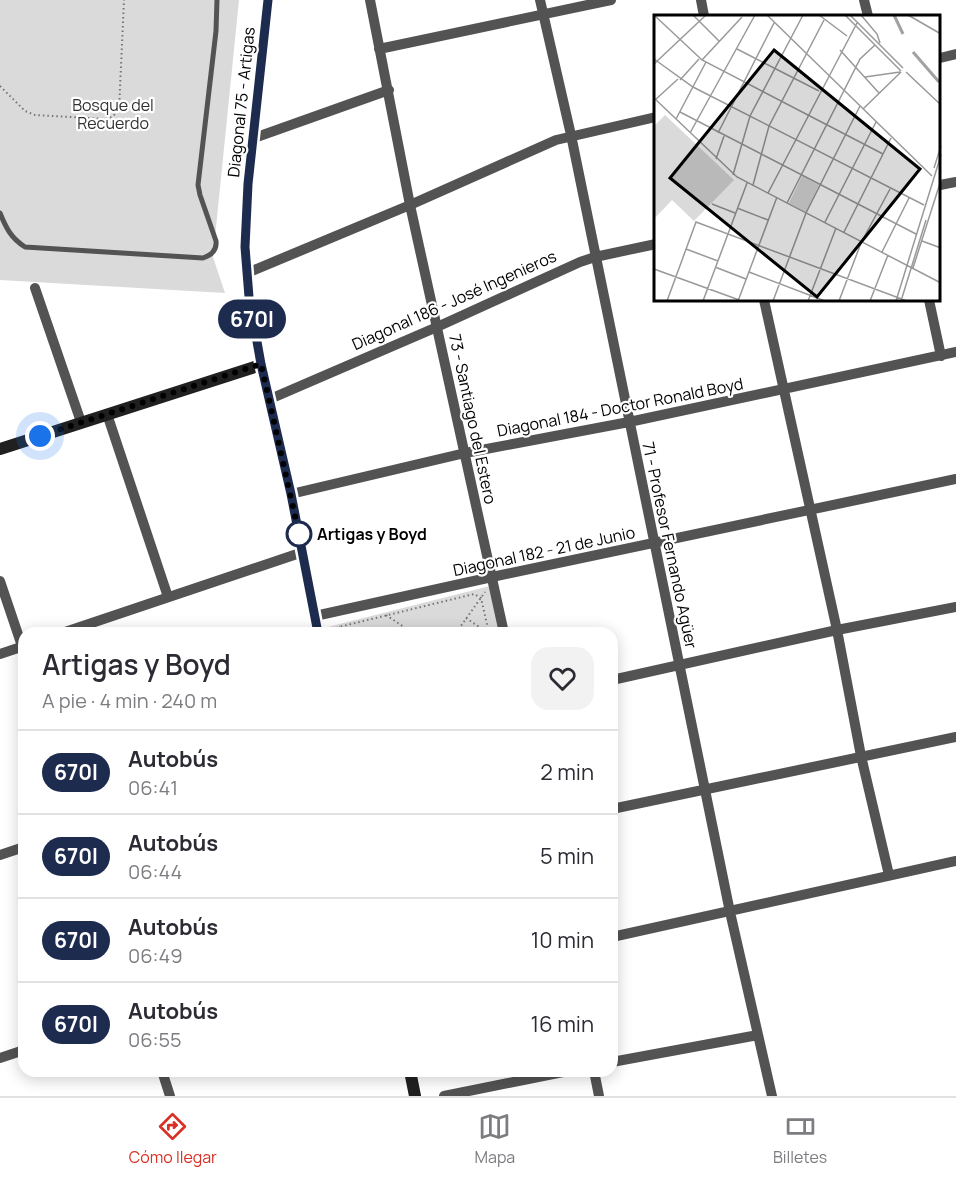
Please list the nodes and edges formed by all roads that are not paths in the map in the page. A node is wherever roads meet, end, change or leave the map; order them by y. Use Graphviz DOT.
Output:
graph roads {
  1 [pos="217,0"];
  2 [pos="268,0"];
  3 [pos="370,0"];
  4 [pos="540,0"];
  5 [pos="611,0"];
  6 [pos="701,0"];
  7 [pos="864,0"];
  8 [pos="543,15"];
  9 [pos="704,15"];
  10 [pos="868,15"];
  11 [pos="380,49"];
  12 [pos="956,54"];
  13 [pos="941,58"];
  14 [pos="389,90"];
  15 [pos="654,117"];
  16 [pos="572,135"];
  17 [pos="254,138"];
  18 [pos="956,182"];
  19 [pos="941,185"];
  20 [pos="410,205"];
  21 [pos="0,213"];
  22 [pos="654,244"];
  23 [pos="595,257"];
  24 [pos="247,273"];
  25 [pos="35,288"];
  26 [pos="764,302"];
  27 [pos="929,302"];
  28 [pos="437,327"];
  29 [pos="956,352"];
  30 [pos="941,356"];
  31 [pos="261,364"];
  32 [pos="783,389"];
  33 [pos="270,399"];
  34 [pos="107,414"];
  35 [pos="81,422"];
  36 [pos="629,422"];
  37 [pos="0,449"];
  38 [pos="465,453"];
  39 [pos="956,479"];
  40 [pos="291,494"];
  41 [pos="811,511"];
  42 [pos="655,544"];
  43 [pos="303,552"];
  44 [pos="492,577"];
  45 [pos="0,581"];
  46 [pos="168,597"];
  47 [pos="956,607"];
  48 [pos="315,616"];
  49 [pos="80,627"];
  50 [pos="317,627"];
  51 [pos="503,627"];
  52 [pos="837,630"];
  53 [pos="18,633"];
  54 [pos="18,649"];
  55 [pos="0,654"];
  56 [pos="680,665"];
  57 [pos="618,679"];
  58 [pos="956,737"];
  59 [pos="861,756"];
  60 [pos="706,789"];
  61 [pos="618,808"];
  62 [pos="18,849"];
  63 [pos="0,855"];
  64 [pos="956,861"];
  65 [pos="889,875"];
  66 [pos="730,912"];
  67 [pos="618,937"];
  68 [pos="758,1035"];
  69 [pos="18,1052"];
  70 [pos="0,1058"];
  71 [pos="618,1061"];
  72 [pos="164,1077"];
  73 [pos="411,1077"];
  74 [pos="538,1077"];
  75 [pos="595,1077"];
  76 [pos="170,1096"];
  77 [pos="415,1096"];
  78 [pos="444,1096"];
  79 [pos="599,1096"];
  80 [pos="772,1096"];
  1 -- 21 [label="lane"];
  2 -- 17 [label="street, Diagonal 75 - Artigas"];
  3 -- 11 [label="street, 73 - Santiago del Estero"];
  4 -- 8 [label="street, 71 - Profesor Fernando Agüer"];
  5 -- 8 [label="street"];
  6 -- 9 [label="street"];
  7 -- 10 [label="street"];
  8 -- 11 [label="street"];
  8 -- 16 [label="street, 71 - Profesor Fernando Agüer"];
  11 -- 14 [label="street, 73 - Santiago del Estero"];
  12 -- 13 [label="street"];
  14 -- 17 [label="street"];
  14 -- 20 [label="street, 73 - Santiago del Estero"];
  15 -- 16 [label="street"];
  16 -- 20 [label="street"];
  16 -- 23 [label="street, 71 - Profesor Fernando Agüer"];
  17 -- 24 [label="street, Diagonal 75 - Artigas"];
  18 -- 19 [label="street"];
  20 -- 24 [label="street"];
  20 -- 28 [label="street, 73 - Santiago del Estero"];
  22 -- 23 [label="street, Diagonal 186 - José Ingenieros"];
  23 -- 28 [label="street, Diagonal 186 - José Ingenieros"];
  23 -- 36 [label="street, 71 - Profesor Fernando Agüer"];
  24 -- 31 [label="street, Diagonal 75 - Artigas"];
  25 -- 35 [label="street"];
  26 -- 32 [label="street"];
  27 -- 30 [label="street"];
  28 -- 33 [label="street, Diagonal 186 - José Ingenieros"];
  28 -- 38 [label="street, 73 - Santiago del Estero"];
  29 -- 30 [label="street, Diagonal 184 - Doctor Ronald Boyd"];
  30 -- 32 [label="street, Diagonal 184 - Doctor Ronald Boyd"];
  31 -- 33 [label="street, Diagonal 75 - Artigas"];
  31 -- 34 [label="street"];
  32 -- 36 [label="street, Diagonal 184 - Doctor Ronald Boyd"];
  32 -- 41 [label="street"];
  33 -- 40 [label="street, Diagonal 75 - Artigas"];
  34 -- 35 [label="street"];
  34 -- 46 [label="street"];
  35 -- 37 [label="street"];
  36 -- 38 [label="street, Diagonal 184 - Doctor Ronald Boyd"];
  36 -- 42 [label="street, 71 - Profesor Fernando Agüer"];
  38 -- 40 [label="street, Diagonal 184 - Doctor Ronald Boyd"];
  38 -- 44 [label="street, 73 - Santiago del Estero"];
  39 -- 41 [label="street, Diagonal 182 - 21 de Junio"];
  40 -- 43 [label="street, Diagonal 75 - Artigas"];
  41 -- 42 [label="street, Diagonal 182 - 21 de Junio"];
  41 -- 52 [label="street"];
  42 -- 44 [label="street, Diagonal 182 - 21 de Junio"];
  42 -- 56 [label="street, 71 - Profesor Fernando Agüer"];
  43 -- 46 [label="street"];
  43 -- 48 [label="street, Diagonal 75 - Artigas"];
  44 -- 48 [label="street, Diagonal 182 - 21 de Junio"];
  44 -- 51 [label="street, 73 - Santiago del Estero"];
  45 -- 53 [label="street"];
  46 -- 49 [label="street"];
  47 -- 52 [label="street"];
  48 -- 50 [label="street, Diagonal 75 - Artigas"];
  52 -- 56 [label="street"];
  52 -- 59 [label="street"];
  54 -- 55 [label="street"];
  56 -- 57 [label="street"];
  56 -- 60 [label="street, 71 - Profesor Fernando Agüer"];
  58 -- 59 [label="street"];
  59 -- 60 [label="street"];
  59 -- 65 [label="street"];
  60 -- 61 [label="street"];
  60 -- 66 [label="street, 71 - Profesor Fernando Agüer"];
  62 -- 63 [label="street"];
  64 -- 65 [label="street"];
  65 -- 66 [label="street"];
  66 -- 67 [label="street"];
  66 -- 68 [label="street, 71 - Profesor Fernando Agüer"];
  68 -- 71 [label="street"];
  68 -- 80 [label="street, 71 - Profesor Fernando Agüer"];
  69 -- 70 [label="street"];
  72 -- 76 [label="street"];
  73 -- 77 [label="street"];
  74 -- 78 [label="street"];
  75 -- 79 [label="street"];
}
